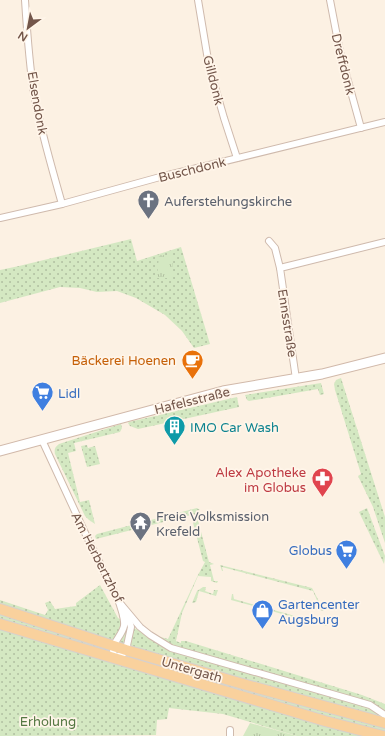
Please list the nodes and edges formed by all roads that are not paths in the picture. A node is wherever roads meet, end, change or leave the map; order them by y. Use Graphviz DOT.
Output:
graph roads {
  1 [pos="25,0"];
  2 [pos="198,0"];
  3 [pos="330,0"];
  4 [pos="385,122"];
  5 [pos="361,128"];
  6 [pos="237,158"];
  7 [pos="62,204"];
  8 [pos="0,218"];
  9 [pos="269,241"];
  10 [pos="385,242"];
  11 [pos="280,268"];
  12 [pos="385,358"];
  13 [pos="296,378"];
  14 [pos="42,440"];
  15 [pos="0,451"];
  16 [pos="118,602"];
  17 [pos="0,609"];
  18 [pos="0,624"];
  19 [pos="114,646"];
  20 [pos="126,650"];
  21 [pos="114,658"];
  22 [pos="385,715"];
  23 [pos="385,723"];
  24 [pos="383,736"];
  1 -- 7 [label="street, Elsendonk"];
  2 -- 6 [label="street, Gilldonk"];
  3 -- 5 [label="street, Dreffdonk"];
  4 -- 5 [label="street, Buschdonk"];
  5 -- 6 [label="street, Buschdonk"];
  6 -- 7 [label="street, Buschdonk"];
  7 -- 8 [label="street, Buschdonk"];
  9 -- 11 [label="street, Ennsstraße"];
  10 -- 11 [label="street"];
  11 -- 13 [label="street, Ennsstraße"];
  12 -- 13 [label="main road, Hafelsstraße"];
  13 -- 14 [label="main road, Hafelsstraße"];
  14 -- 15 [label="main road, Hafelsstraße"];
  14 -- 16 [label="street, Am Herbertzhof"];
  16 -- 19 [label="street"];
  16 -- 20 [label="street"];
  16 -- 22 [label="street, Am Herbertzhof"];
  17 -- 19 [label="main road, Untergath"];
  18 -- 21 [label="main road, Untergath"];
  19 -- 20 [label="main road, Untergath"];
  19 -- 21 [label="street"];
  20 -- 21 [label="street"];
  20 -- 23 [label="main road, Untergath"];
  21 -- 24 [label="main road, Untergath"];
}
